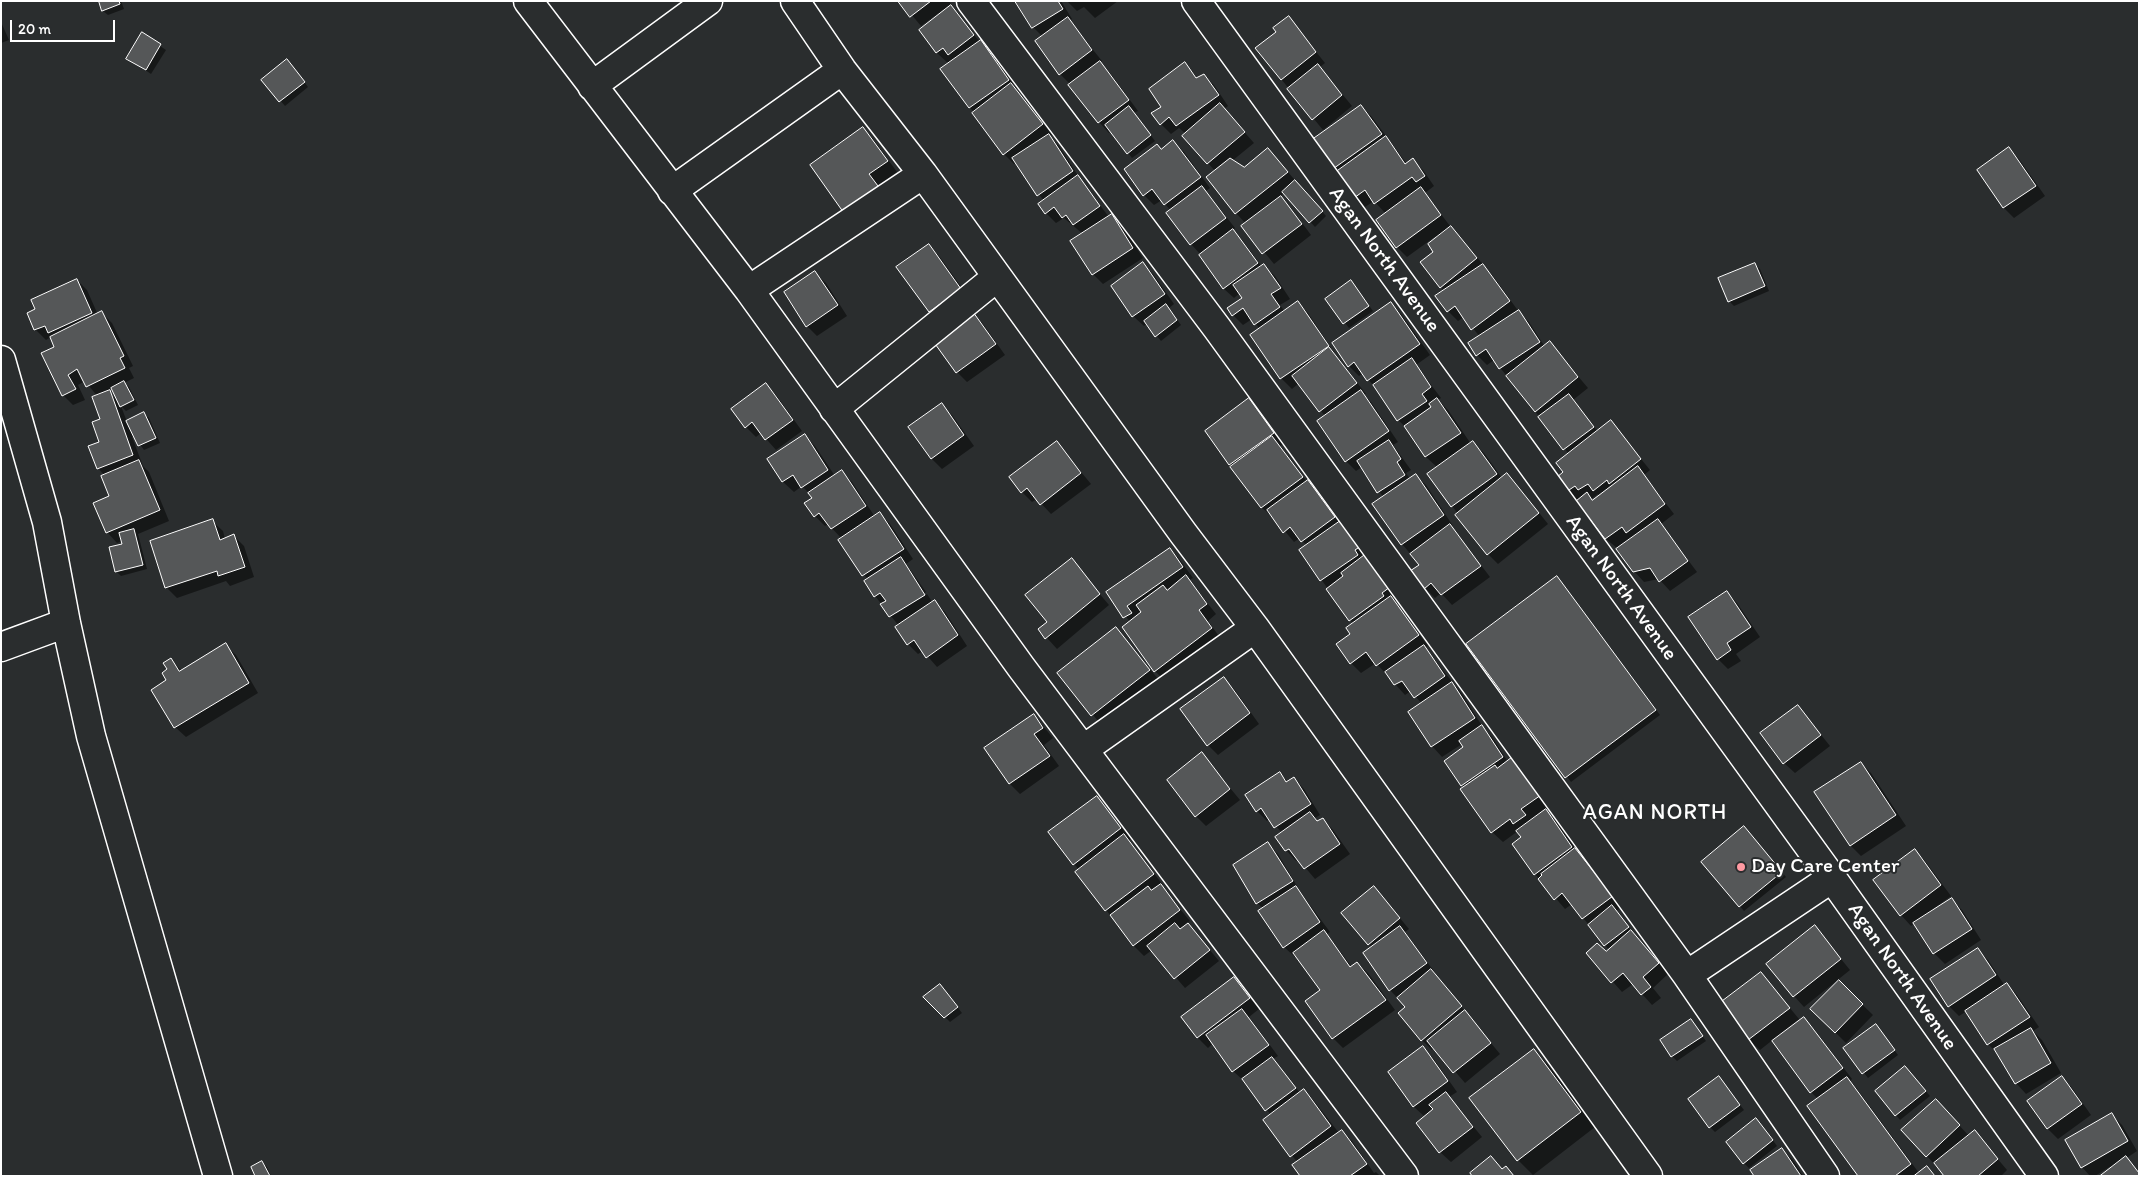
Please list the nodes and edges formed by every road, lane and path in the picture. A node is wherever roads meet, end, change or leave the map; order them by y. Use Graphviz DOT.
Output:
graph roads {
  1 [pos="528,1"];
  2 [pos="708,1"];
  3 [pos="795,1"];
  4 [pos="971,1"];
  5 [pos="1196,1"];
  6 [pos="842,70"];
  7 [pos="592,86"];
  8 [pos="923,174"];
  9 [pos="672,190"];
  10 [pos="997,277"];
  11 [pos="749,290"];
  12 [pos="1,360"];
  13 [pos="834,409"];
  14 [pos="66,623"];
  15 [pos="1255,628"];
  16 [pos="1,647"];
  17 [pos="1084,749"];
  18 [pos="1832,878"];
  19 [pos="1686,975"];
  20 [pos="218,1176"];
  21 [pos="1404,1176"];
  22 [pos="1648,1176"];
  23 [pos="1825,1176"];
  24 [pos="2044,1176"];
  1 -- 7 [label="street"];
  2 -- 7 [label="street"];
  3 -- 6 [label="street"];
  4 -- 19 [label="street"];
  5 -- 18 [label="street, Agan North Avenue"];
  6 -- 8 [label="street"];
  6 -- 9 [label="street"];
  7 -- 9 [label="street"];
  8 -- 10 [label="street"];
  8 -- 11 [label="street"];
  9 -- 11 [label="street"];
  10 -- 13 [label="street"];
  10 -- 15 [label="street"];
  11 -- 13 [label="street"];
  12 -- 14 [label="street"];
  13 -- 17 [label="street"];
  14 -- 16 [label="street"];
  14 -- 20 [label="street"];
  15 -- 17 [label="street"];
  15 -- 22 [label="street"];
  17 -- 21 [label="street"];
  18 -- 19 [label="street"];
  18 -- 24 [label="street, Agan North Avenue"];
  19 -- 23 [label="street"];
}
